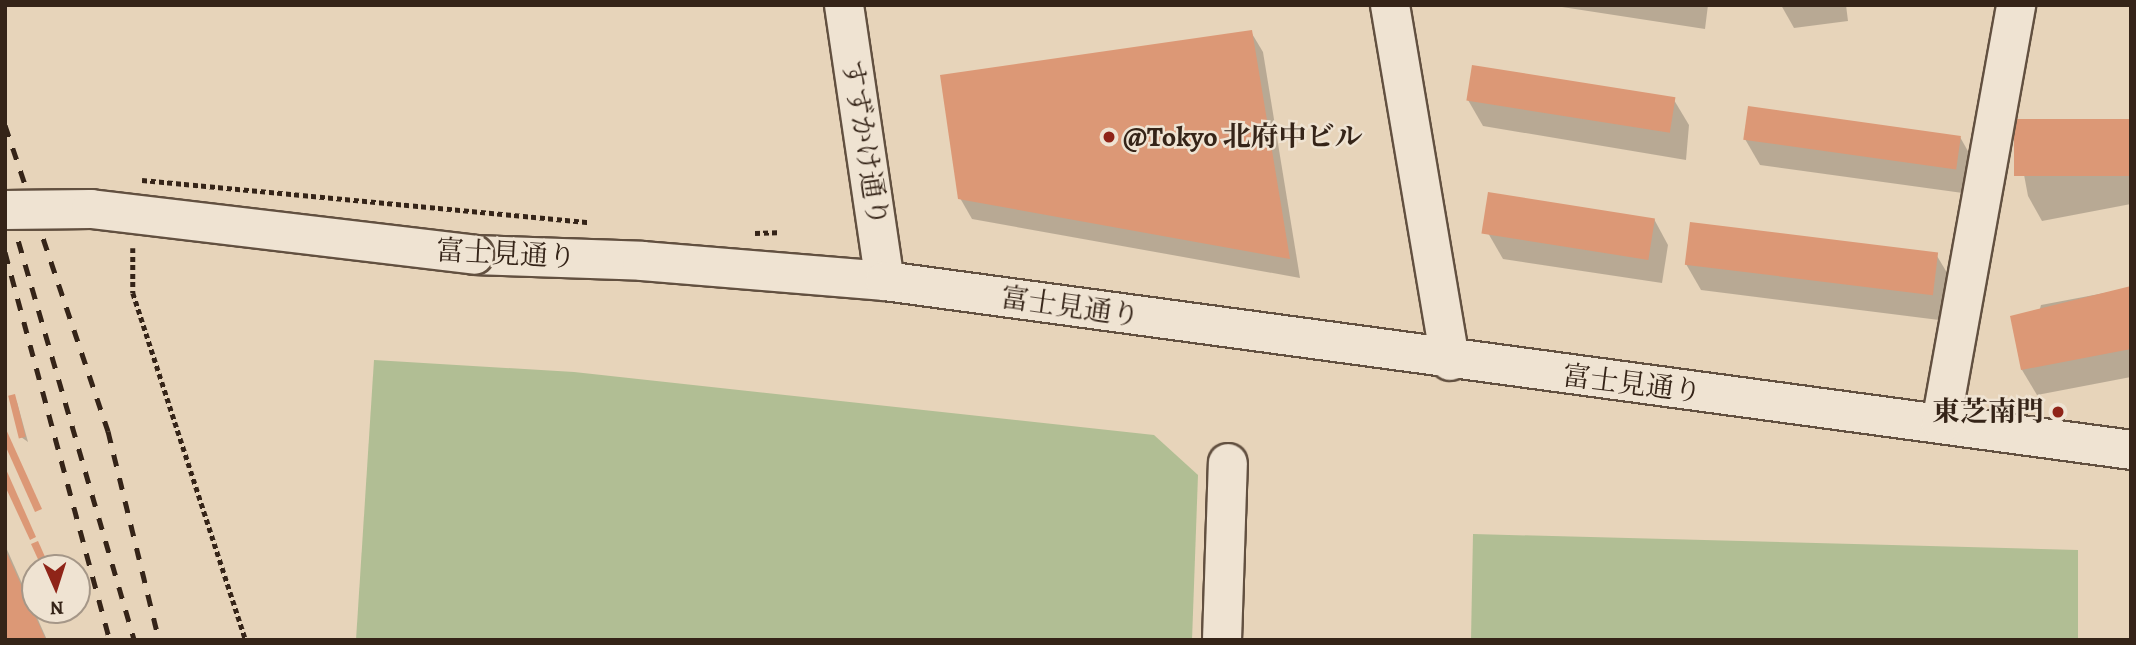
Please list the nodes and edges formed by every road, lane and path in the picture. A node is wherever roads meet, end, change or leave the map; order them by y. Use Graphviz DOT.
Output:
graph roads {
  1 [pos="844,5"];
  2 [pos="1390,5"];
  3 [pos="2016,5"];
  4 [pos="141,190"];
  5 [pos="5,210"];
  6 [pos="595,222"];
  7 [pos="778,232"];
  8 [pos="741,234"];
  9 [pos="134,241"];
  10 [pos="886,281"];
  11 [pos="1450,361"];
  12 [pos="1941,424"];
  13 [pos="2131,450"];
  14 [pos="1228,463"];
  15 [pos="246,640"];
  16 [pos="1222,640"];
  1 -- 10 [label="street, すずかけ通り"];
  2 -- 11 [label="street"];
  3 -- 12 [label="street"];
  4 -- 6 [label="path"];
  5 -- 10 [label="street, 富士見通り, bridge"];
  7 -- 8 [label="path"];
  9 -- 15 [label="path"];
  10 -- 11 [label="street, 富士見通り"];
  11 -- 12 [label="street, 富士見通り"];
  12 -- 13 [label="street, 富士見通り"];
  14 -- 16 [label="street"];
}
